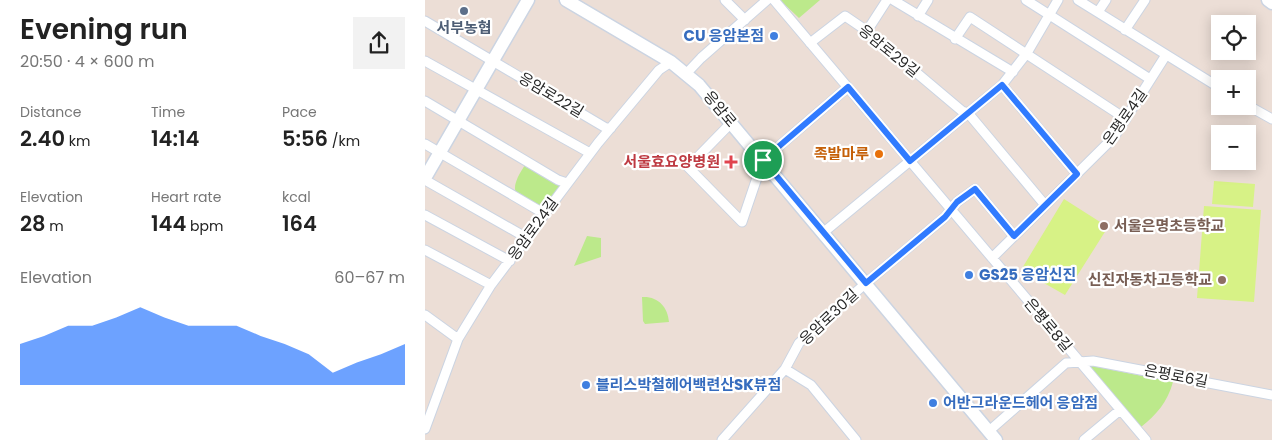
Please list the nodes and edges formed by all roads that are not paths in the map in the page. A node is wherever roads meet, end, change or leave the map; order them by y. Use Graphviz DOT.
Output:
graph roads {
  1 [pos="528,0"];
  2 [pos="566,0"];
  3 [pos="725,0"];
  4 [pos="767,0"];
  5 [pos="774,0"];
  6 [pos="887,0"];
  7 [pos="893,0"];
  8 [pos="928,0"];
  9 [pos="1026,0"];
  10 [pos="1058,0"];
  11 [pos="1078,0"];
  12 [pos="1106,0"];
  13 [pos="1145,0"];
  14 [pos="1268,0"];
  15 [pos="1272,2"];
  16 [pos="1098,12"];
  17 [pos="1049,14"];
  18 [pos="918,16"];
  19 [pos="745,20"];
  20 [pos="425,21"];
  21 [pos="1125,30"];
  22 [pos="867,32"];
  23 [pos="955,38"];
  24 [pos="810,43"];
  25 [pos="1027,53"];
  26 [pos="1166,55"];
  27 [pos="493,60"];
  28 [pos="425,61"];
  29 [pos="671,62"];
  30 [pos="1013,72"];
  31 [pos="685,75"];
  32 [pos="1150,80"];
  33 [pos="1211,82"];
  34 [pos="1002,85"];
  35 [pos="848,87"];
  36 [pos="475,91"];
  37 [pos="425,101"];
  38 [pos="1256,110"];
  39 [pos="968,113"];
  40 [pos="1126,119"];
  41 [pos="458,120"];
  42 [pos="1272,120"];
  43 [pos="731,123"];
  44 [pos="611,128"];
  45 [pos="425,144"];
  46 [pos="439,153"];
  47 [pos="590,153"];
  48 [pos="763,160"];
  49 [pos="910,161"];
  50 [pos="1077,174"];
  51 [pos="425,179"];
  52 [pos="567,183"];
  53 [pos="1045,206"];
  54 [pos="951,210"];
  55 [pos="546,212"];
  56 [pos="425,215"];
  57 [pos="824,232"];
  58 [pos="1014,236"];
  59 [pos="527,238"];
  60 [pos="425,250"];
  61 [pos="992,258"];
  62 [pos="510,261"];
  63 [pos="866,283"];
  64 [pos="491,285"];
  65 [pos="425,315"];
  66 [pos="458,339"];
  67 [pos="1080,362"];
  68 [pos="785,369"];
  69 [pos="1272,394"];
  70 [pos="1120,410"];
  71 [pos="425,429"];
  72 [pos="992,435"];
  73 [pos="722,440"];
  74 [pos="856,440"];
  75 [pos="1084,440"];
  76 [pos="1145,440"];
  1 -- 27 [label="main road"];
  2 -- 29 [label="main road, 응암로"];
  3 -- 19 [label="street"];
  4 -- 19 [label="street"];
  5 -- 24 [label="street, 은평로8길"];
  6 -- 22 [label="street"];
  7 -- 18 [label="street"];
  8 -- 18 [label="street"];
  9 -- 17 [label="street"];
  10 -- 17 [label="street"];
  11 -- 16 [label="street"];
  12 -- 16 [label="street"];
  13 -- 21 [label="street"];
  14 -- 15 [label="main road"];
  16 -- 21 [label="street"];
  17 -- 25 [label="street"];
  17 -- 32 [label="street"];
  18 -- 23 [label="street"];
  19 -- 31 [label="street"];
  20 -- 27 [label="street, 응암로22길"];
  21 -- 26 [label="street"];
  22 -- 24 [label="street, 응암로29길"];
  22 -- 39 [label="street, 응암로29길"];
  23 -- 25 [label="street"];
  23 -- 30 [label="street"];
  24 -- 35 [label="street, 은평로8길"];
  25 -- 30 [label="street"];
  25 -- 40 [label="street"];
  26 -- 32 [label="street, 은평로4길"];
  26 -- 33 [label="street"];
  27 -- 36 [label="main road"];
  27 -- 44 [label="street, 응암로22길"];
  28 -- 36 [label="street, 응암로22길"];
  29 -- 31 [label="main road, 응암로"];
  29 -- 44 [label="street, 응암로24길"];
  30 -- 34 [label="street"];
  31 -- 43 [label="main road, 응암로"];
  32 -- 40 [label="street, 은평로4길"];
  34 -- 39 [label="street"];
  34 -- 50 [label="street"];
  35 -- 48 [label="street"];
  35 -- 49 [label="street, 은평로8길"];
  36 -- 41 [label="main road"];
  36 -- 47 [label="street, 응암로22길"];
  37 -- 41 [label="street"];
  38 -- 42 [label="street"];
  39 -- 49 [label="street"];
  39 -- 53 [label="street, 응암로29길"];
  40 -- 50 [label="street, 은평로4길"];
  41 -- 46 [label="main road"];
  41 -- 52 [label="street"];
  43 -- 48 [label="main road, 응암로"];
  43 -- 48 [label="street"];
  44 -- 47 [label="street, 응암로24길"];
  45 -- 46 [label="street"];
  46 -- 51 [label="main road"];
  46 -- 55 [label="street"];
  47 -- 52 [label="street, 응암로24길"];
  48 -- 57 [label="main road, 응암로"];
  49 -- 54 [label="street, 은평로8길"];
  49 -- 57 [label="street"];
  50 -- 53 [label="street, 은평로4길"];
  51 -- 59 [label="street"];
  52 -- 55 [label="street, 응암로24길"];
  53 -- 58 [label="street, 은평로4길"];
  54 -- 58 [label="street"];
  54 -- 61 [label="street, 은평로8길"];
  54 -- 63 [label="street, 응암로30길"];
  55 -- 59 [label="street, 응암로24길"];
  56 -- 62 [label="street"];
  57 -- 63 [label="main road, 응암로"];
  58 -- 61 [label="street, 은평로4길"];
  59 -- 62 [label="street, 응암로24길"];
  60 -- 64 [label="street"];
  61 -- 67 [label="street, 은평로8길"];
  62 -- 64 [label="street, 응암로24길"];
  63 -- 68 [label="street, 응암로30길"];
  63 -- 72 [label="main road, 응암로"];
  64 -- 66 [label="street, 응암로24길"];
  65 -- 66 [label="street"];
  66 -- 71 [label="street, 응암로24길"];
  67 -- 69 [label="street, 은평로6길"];
  67 -- 70 [label="street, 은평로8길"];
  67 -- 72 [label="street"];
  68 -- 73 [label="street, 응암로30길"];
  68 -- 74 [label="street"];
  70 -- 75 [label="street"];
  70 -- 76 [label="street, 은평로8길"];
}
